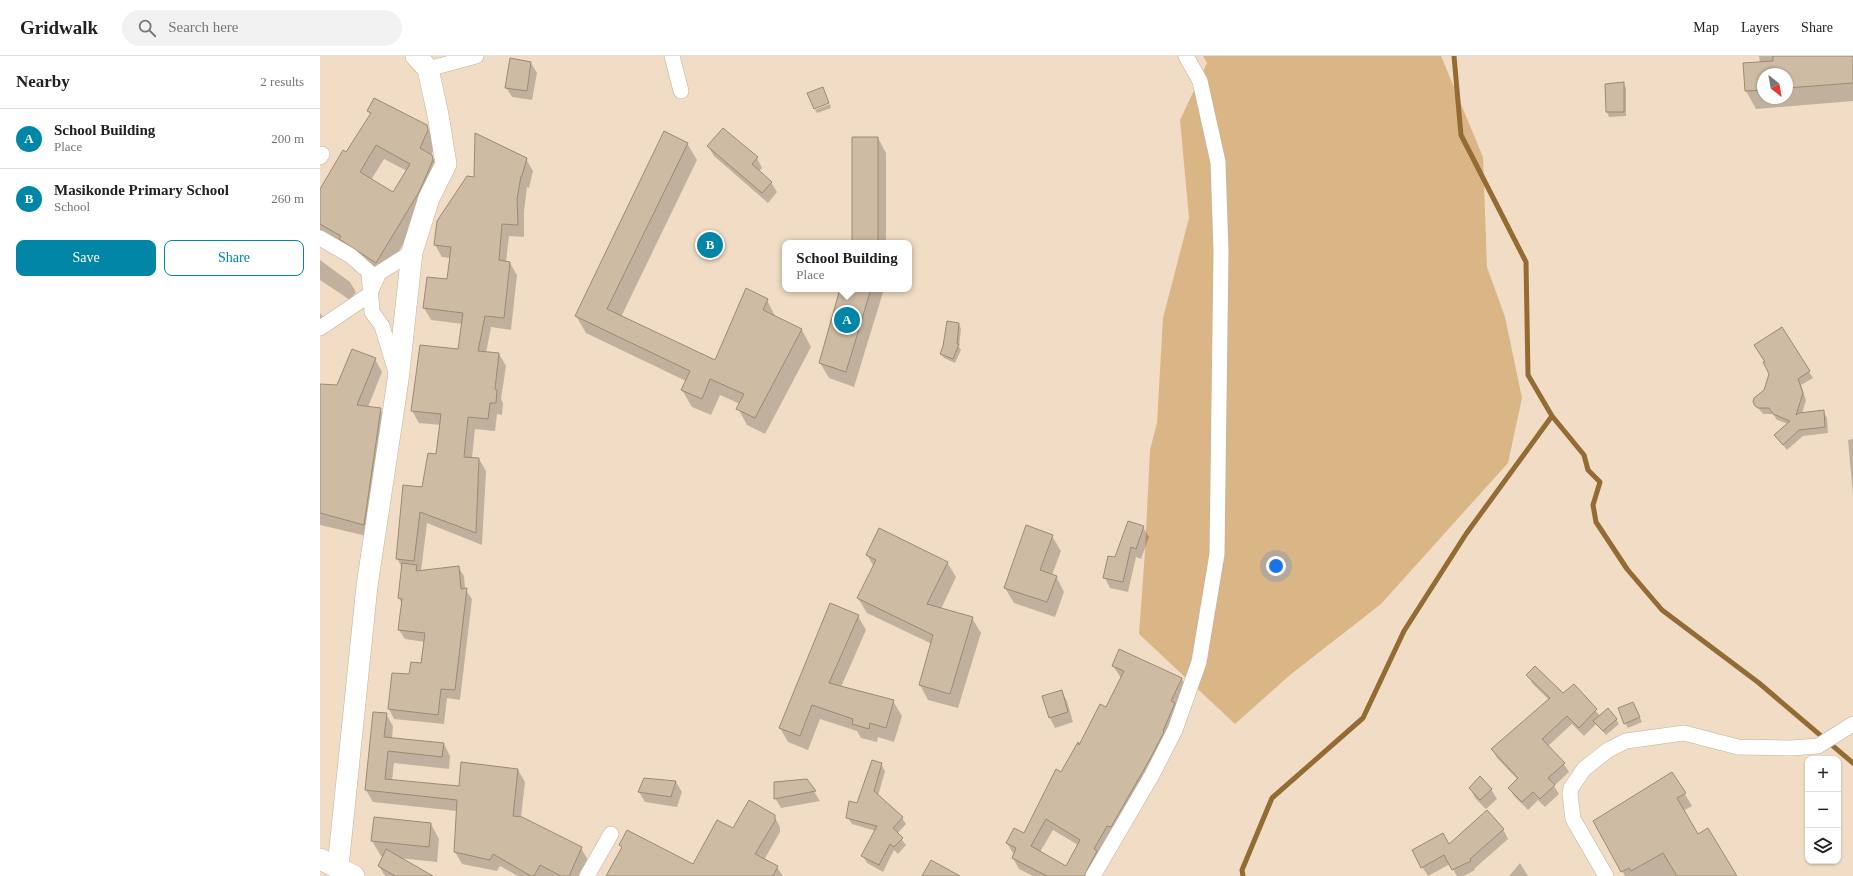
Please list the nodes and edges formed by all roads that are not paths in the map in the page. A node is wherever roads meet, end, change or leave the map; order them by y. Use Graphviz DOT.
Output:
graph roads {
  1 [pos="476,56"];
  2 [pos="672,56"];
  3 [pos="1186,56"];
  4 [pos="422,62"];
  5 [pos="681,91"];
  6 [pos="320,238"];
  7 [pos="412,252"];
  8 [pos="369,295"];
  9 [pos="320,328"];
  10 [pos="398,380"];
  11 [pos="1853,724"];
  12 [pos="611,834"];
  13 [pos="337,867"];
  14 [pos="586,876"];
  15 [pos="1093,876"];
  16 [pos="1606,876"];
  1 -- 4 [label="street"];
  2 -- 5 [label="street"];
  3 -- 15 [label="street"];
  4 -- 7 [label="main road"];
  6 -- 8 [label="street"];
  7 -- 8 [label="street"];
  7 -- 10 [label="main road"];
  8 -- 9 [label="street"];
  8 -- 10 [label="street"];
  10 -- 13 [label="main road"];
  11 -- 16 [label="street"];
  12 -- 14 [label="street"];
}
